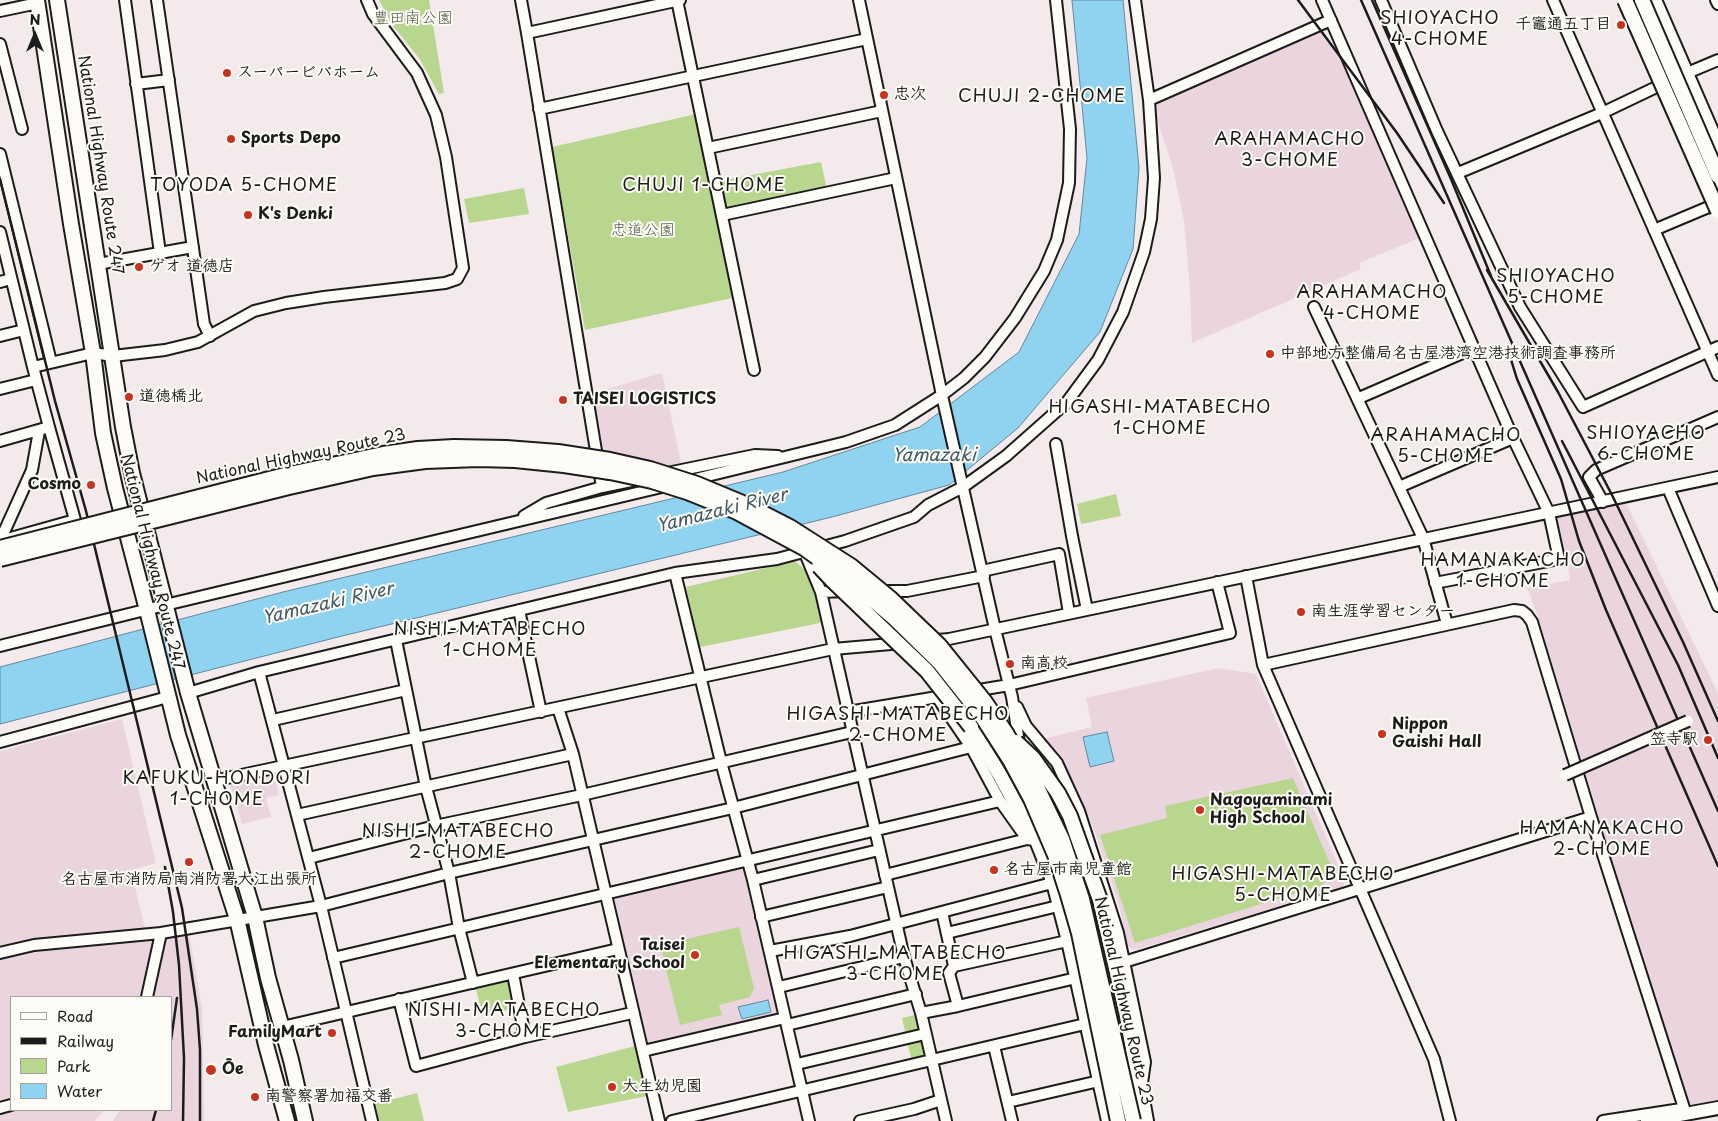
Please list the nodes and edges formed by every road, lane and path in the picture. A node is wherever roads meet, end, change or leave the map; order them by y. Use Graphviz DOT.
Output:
graph roads {
  1 [pos="57,0"];
  2 [pos="125,0"];
  3 [pos="157,0"];
  4 [pos="367,0"];
  5 [pos="520,0"];
  6 [pos="678,0"];
  7 [pos="859,0"];
  8 [pos="1056,0"];
  9 [pos="1135,0"];
  10 [pos="1322,0"];
  11 [pos="1381,0"];
  12 [pos="1553,0"];
  13 [pos="1618,0"];
  14 [pos="1625,0"];
  15 [pos="1633,0"];
  16 [pos="1642,0"];
  17 [pos="1654,0"];
  18 [pos="1716,0"];
  19 [pos="38,2"];
  20 [pos="1718,4"];
  21 [pos="0,11"];
  22 [pos="1331,20"];
  23 [pos="527,33"];
  24 [pos="867,39"];
  25 [pos="0,44"];
  26 [pos="1718,60"];
  27 [pos="1686,74"];
  28 [pos="693,76"];
  29 [pos="169,80"];
  30 [pos="136,84"];
  31 [pos="1656,86"];
  32 [pos="1149,100"];
  33 [pos="539,109"];
  34 [pos="882,111"];
  35 [pos="1602,113"];
  36 [pos="22,129"];
  37 [pos="1718,147"];
  38 [pos="708,148"];
  39 [pos="0,154"];
  40 [pos="1713,172"];
  41 [pos="1458,173"];
  42 [pos="896,178"];
  43 [pos="1718,192"];
  44 [pos="1714,208"];
  45 [pos="722,215"];
  46 [pos="1718,221"];
  47 [pos="1654,230"];
  48 [pos="0,232"];
  49 [pos="193,247"];
  50 [pos="160,253"];
  51 [pos="98,264"];
  52 [pos="11,279"];
  53 [pos="0,282"];
  54 [pos="1314,307"];
  55 [pos="24,330"];
  56 [pos="0,336"];
  57 [pos="210,336"];
  58 [pos="1474,348"];
  59 [pos="1713,349"];
  60 [pos="93,353"];
  61 [pos="113,356"];
  62 [pos="51,362"];
  63 [pos="32,367"];
  64 [pos="754,370"];
  65 [pos="1718,375"];
  66 [pos="36,380"];
  67 [pos="0,389"];
  68 [pos="942,398"];
  69 [pos="1359,398"];
  70 [pos="1718,417"];
  71 [pos="44,429"];
  72 [pos="1513,438"];
  73 [pos="0,441"];
  74 [pos="1056,444"];
  75 [pos="792,456"];
  76 [pos="1718,477"];
  77 [pos="962,484"];
  78 [pos="602,487"];
  79 [pos="1399,488"];
  80 [pos="1668,488"];
  81 [pos="1603,502"];
  82 [pos="1549,513"];
  83 [pos="515,522"];
  84 [pos="1423,538"];
  85 [pos="0,541"];
  86 [pos="0,548"];
  87 [pos="804,550"];
  88 [pos="0,559"];
  89 [pos="675,573"];
  90 [pos="983,574"];
  91 [pos="1246,576"];
  92 [pos="1217,582"];
  93 [pos="1435,583"];
  94 [pos="821,592"];
  95 [pos="1718,606"];
  96 [pos="166,609"];
  97 [pos="519,610"];
  98 [pos="1087,610"];
  99 [pos="1069,613"];
  100 [pos="148,616"];
  101 [pos="1447,624"];
  102 [pos="995,629"];
  103 [pos="396,640"];
  104 [pos="0,646"];
  105 [pos="833,649"];
  106 [pos="1263,665"];
  107 [pos="259,672"];
  108 [pos="701,677"];
  109 [pos="1009,685"];
  110 [pos="187,690"];
  111 [pos="406,690"];
  112 [pos="167,694"];
  113 [pos="937,697"];
  114 [pos="1012,697"];
  115 [pos="558,708"];
  116 [pos="541,712"];
  117 [pos="848,712"];
  118 [pos="272,720"];
  119 [pos="1688,721"];
  120 [pos="852,732"];
  121 [pos="1006,733"];
  122 [pos="416,738"];
  123 [pos="0,742"];
  124 [pos="971,747"];
  125 [pos="573,754"];
  126 [pos="721,762"];
  127 [pos="284,767"];
  128 [pos="862,775"];
  129 [pos="1565,775"];
  130 [pos="213,781"];
  131 [pos="426,787"];
  132 [pos="582,795"];
  133 [pos="1000,801"];
  134 [pos="733,808"];
  135 [pos="297,814"];
  136 [pos="1591,817"];
  137 [pos="435,826"];
  138 [pos="875,831"];
  139 [pos="1031,839"];
  140 [pos="593,841"];
  141 [pos="879,850"];
  142 [pos="308,858"];
  143 [pos="748,860"];
  144 [pos="449,873"];
  145 [pos="885,875"];
  146 [pos="753,880"];
  147 [pos="1052,883"];
  148 [pos="888,887"];
  149 [pos="1360,890"];
  150 [pos="605,893"];
  151 [pos="321,906"];
  152 [pos="1058,906"];
  153 [pos="942,912"];
  154 [pos="255,917"];
  155 [pos="761,917"];
  156 [pos="237,919"];
  157 [pos="898,924"];
  158 [pos="459,928"];
  159 [pos="161,933"];
  160 [pos="947,933"];
  161 [pos="1067,941"];
  162 [pos="618,949"];
  163 [pos="770,952"];
  164 [pos="0,953"];
  165 [pos="904,957"];
  166 [pos="333,958"];
  167 [pos="1124,962"];
  168 [pos="954,966"];
  169 [pos="513,974"];
  170 [pos="1076,978"];
  171 [pos="473,983"];
  172 [pos="779,987"];
  173 [pos="916,994"];
  174 [pos="147,996"];
  175 [pos="399,999"];
  176 [pos="958,1006"];
  177 [pos="347,1013"];
  178 [pos="632,1013"];
  179 [pos="921,1013"];
  180 [pos="786,1021"];
  181 [pos="1084,1024"];
  182 [pos="282,1027"];
  183 [pos="925,1034"];
  184 [pos="525,1037"];
  185 [pos="994,1046"];
  186 [pos="643,1050"];
  187 [pos="932,1060"];
  188 [pos="797,1064"];
  189 [pos="1099,1081"];
  190 [pos="802,1090"];
  191 [pos="1141,1093"];
  192 [pos="941,1100"];
  193 [pos="1008,1102"];
  194 [pos="1718,1102"];
  195 [pos="1684,1108"];
  196 [pos="1718,1108"];
  197 [pos="287,1121"];
  198 [pos="305,1121"];
  199 [pos="372,1121"];
  200 [pos="659,1121"];
  201 [pos="672,1121"];
  202 [pos="810,1121"];
  203 [pos="860,1121"];
  204 [pos="946,1121"];
  205 [pos="1012,1121"];
  206 [pos="1107,1121"];
  207 [pos="1118,1121"];
  208 [pos="1133,1121"];
  209 [pos="1146,1121"];
  210 [pos="1450,1121"];
  211 [pos="1603,1121"];
  212 [pos="1647,1121"];
  1 -- 51 [label="highway, National Highway Route 247"];
  2 -- 30 [label="street"];
  3 -- 29 [label="street"];
  4 -- 57 [label="street"];
  5 -- 23 [label="street"];
  6 -- 23 [label="street"];
  6 -- 28 [label="street"];
  7 -- 24 [label="street"];
  8 -- 68 [label="street"];
  9 -- 32 [label="street"];
  10 -- 22 [label="street"];
  11 -- 41 [label="street"];
  12 -- 35 [label="street"];
  13 -- 31 [label="highway"];
  14 -- 44 [label="highway, bridge"];
  15 -- 40 [label="highway"];
  16 -- 40 [label="highway, bridge"];
  17 -- 27 [label="highway"];
  18 -- 20 [label="street"];
  19 -- 21 [label="street"];
  19 -- 60 [label="highway, National Highway Route 247"];
  22 -- 32 [label="street"];
  22 -- 58 [label="street"];
  23 -- 33 [label="street"];
  24 -- 28 [label="street"];
  24 -- 34 [label="street"];
  25 -- 36 [label="street"];
  26 -- 27 [label="street"];
  27 -- 31 [label="street"];
  27 -- 37 [label="highway"];
  28 -- 33 [label="street"];
  28 -- 38 [label="street"];
  29 -- 30 [label="street"];
  29 -- 49 [label="street"];
  30 -- 50 [label="street"];
  31 -- 35 [label="street"];
  31 -- 44 [label="highway"];
  32 -- 77 [label="street"];
  33 -- 78 [label="street"];
  34 -- 38 [label="street"];
  34 -- 42 [label="street"];
  35 -- 41 [label="street"];
  35 -- 47 [label="street"];
  38 -- 45 [label="street"];
  39 -- 62 [label="street"];
  40 -- 43 [label="highway"];
  41 -- 59 [label="street"];
  42 -- 45 [label="street"];
  42 -- 68 [label="street"];
  44 -- 46 [label="highway"];
  44 -- 47 [label="street"];
  45 -- 64 [label="street"];
  47 -- 59 [label="street"];
  48 -- 52 [label="street"];
  49 -- 50 [label="street"];
  49 -- 57 [label="street"];
  50 -- 51 [label="street"];
  51 -- 61 [label="highway, National Highway Route 247"];
  52 -- 53 [label="street"];
  52 -- 55 [label="street"];
  54 -- 69 [label="street"];
  55 -- 56 [label="street"];
  55 -- 63 [label="street"];
  57 -- 61 [label="street"];
  58 -- 69 [label="street"];
  58 -- 72 [label="street"];
  59 -- 65 [label="street"];
  60 -- 61 [label="street"];
  60 -- 62 [label="street"];
  60 -- 100 [label="highway, National Highway Route 247"];
  61 -- 96 [label="highway, National Highway Route 247"];
  62 -- 63 [label="street"];
  63 -- 66 [label="street"];
  66 -- 67 [label="street"];
  66 -- 71 [label="street"];
  68 -- 75 [label="street"];
  68 -- 77 [label="street"];
  69 -- 79 [label="street"];
  70 -- 81 [label="street"];
  71 -- 73 [label="street"];
  71 -- 85 [label="street"];
  71 -- 85 [label="street"];
  72 -- 79 [label="street"];
  72 -- 82 [label="street"];
  74 -- 98 [label="street"];
  75 -- 78 [label="street"];
  75 -- 83 [label="street"];
  76 -- 80 [label="street"];
  77 -- 87 [label="street"];
  77 -- 90 [label="street"];
  78 -- 83 [label="street"];
  79 -- 84 [label="street"];
  80 -- 81 [label="street"];
  80 -- 95 [label="street"];
  81 -- 82 [label="street"];
  82 -- 84 [label="street"];
  82 -- 93 [label="street"];
  83 -- 96 [label="street"];
  84 -- 91 [label="street"];
  84 -- 93 [label="street"];
  86 -- 121 [label="highway, National Highway Route 23, bridge"];
  87 -- 88 [label="highway, National Highway Route 23, bridge"];
  87 -- 89 [label="street"];
  87 -- 94 [label="street"];
  87 -- 139 [label="highway, bridge"];
  87 -- 207 [label="highway, National Highway Route 23, bridge"];
  89 -- 97 [label="street"];
  89 -- 108 [label="street"];
  90 -- 94 [label="street"];
  90 -- 99 [label="street"];
  90 -- 102 [label="street"];
  91 -- 92 [label="street"];
  91 -- 106 [label="street"];
  92 -- 98 [label="street"];
  92 -- 109 [label="street"];
  93 -- 101 [label="street"];
  94 -- 105 [label="street"];
  96 -- 100 [label="street"];
  96 -- 110 [label="highway, National Highway Route 247"];
  97 -- 103 [label="street"];
  97 -- 116 [label="street"];
  98 -- 99 [label="street"];
  99 -- 102 [label="street"];
  100 -- 104 [label="street"];
  100 -- 112 [label="highway, National Highway Route 247"];
  101 -- 106 [label="street"];
  101 -- 136 [label="street"];
  102 -- 105 [label="street"];
  102 -- 109 [label="street"];
  103 -- 107 [label="street"];
  103 -- 111 [label="street"];
  105 -- 108 [label="street"];
  105 -- 117 [label="street"];
  106 -- 149 [label="street"];
  107 -- 110 [label="street"];
  107 -- 118 [label="street"];
  108 -- 115 [label="street"];
  108 -- 126 [label="street"];
  109 -- 113 [label="street"];
  109 -- 114 [label="street"];
  110 -- 130 [label="highway, National Highway Route 247"];
  111 -- 118 [label="street"];
  111 -- 122 [label="street"];
  112 -- 123 [label="street"];
  112 -- 156 [label="highway, National Highway Route 247"];
  113 -- 117 [label="street"];
  113 -- 124 [label="street"];
  114 -- 139 [label="street"];
  114 -- 167 [label="street"];
  115 -- 116 [label="street"];
  115 -- 125 [label="street"];
  116 -- 122 [label="street"];
  117 -- 120 [label="street"];
  118 -- 127 [label="street"];
  119 -- 129 [label="street, bridge"];
  120 -- 126 [label="street"];
  120 -- 128 [label="street"];
  121 -- 191 [label="highway, bridge"];
  121 -- 208 [label="highway, National Highway Route 23, bridge"];
  122 -- 127 [label="street"];
  122 -- 131 [label="street"];
  124 -- 128 [label="street"];
  124 -- 133 [label="street"];
  125 -- 131 [label="street"];
  125 -- 132 [label="street"];
  126 -- 132 [label="street"];
  126 -- 134 [label="street"];
  127 -- 130 [label="street"];
  127 -- 135 [label="street"];
  128 -- 134 [label="street"];
  128 -- 138 [label="street"];
  130 -- 154 [label="highway, National Highway Route 247"];
  131 -- 135 [label="street"];
  131 -- 137 [label="street"];
  132 -- 137 [label="street"];
  132 -- 140 [label="street"];
  133 -- 138 [label="street"];
  133 -- 139 [label="street"];
  134 -- 140 [label="street"];
  134 -- 143 [label="street"];
  135 -- 142 [label="street"];
  136 -- 149 [label="street"];
  136 -- 195 [label="street"];
  137 -- 142 [label="street"];
  137 -- 144 [label="street"];
  138 -- 141 [label="street"];
  138 -- 143 [label="street"];
  139 -- 145 [label="street"];
  139 -- 147 [label="street"];
  140 -- 144 [label="street"];
  140 -- 150 [label="street"];
  141 -- 145 [label="street"];
  141 -- 146 [label="street"];
  142 -- 151 [label="street"];
  143 -- 146 [label="street"];
  143 -- 150 [label="street"];
  144 -- 151 [label="street"];
  144 -- 158 [label="street"];
  145 -- 148 [label="street"];
  146 -- 155 [label="street"];
  147 -- 152 [label="street"];
  147 -- 153 [label="street"];
  148 -- 155 [label="street"];
  148 -- 157 [label="street"];
  149 -- 167 [label="street"];
  149 -- 210 [label="street"];
  150 -- 158 [label="street"];
  150 -- 162 [label="street"];
  151 -- 154 [label="street"];
  151 -- 166 [label="street"];
  152 -- 160 [label="street"];
  152 -- 161 [label="street"];
  153 -- 157 [label="street"];
  153 -- 160 [label="street"];
  154 -- 156 [label="street"];
  154 -- 182 [label="highway, National Highway Route 247"];
  155 -- 163 [label="street"];
  156 -- 159 [label="street"];
  156 -- 197 [label="highway, National Highway Route 247"];
  157 -- 163 [label="street"];
  157 -- 165 [label="street"];
  158 -- 166 [label="street"];
  158 -- 171 [label="street"];
  159 -- 164 [label="street"];
  159 -- 174 [label="street"];
  160 -- 168 [label="street"];
  161 -- 168 [label="street"];
  161 -- 170 [label="street"];
  162 -- 169 [label="street"];
  162 -- 178 [label="street"];
  163 -- 172 [label="street"];
  165 -- 172 [label="street"];
  165 -- 173 [label="street"];
  166 -- 177 [label="street"];
  167 -- 191 [label="street"];
  168 -- 176 [label="street"];
  169 -- 171 [label="street"];
  169 -- 184 [label="street"];
  170 -- 176 [label="street"];
  170 -- 181 [label="street"];
  171 -- 175 [label="street"];
  172 -- 180 [label="street"];
  173 -- 179 [label="street"];
  173 -- 180 [label="street"];
  175 -- 177 [label="street"];
  175 -- 184 [label="street"];
  176 -- 179 [label="street"];
  177 -- 182 [label="street"];
  177 -- 199 [label="street"];
  178 -- 184 [label="street"];
  178 -- 186 [label="street"];
  179 -- 183 [label="street"];
  180 -- 186 [label="street"];
  180 -- 188 [label="street"];
  181 -- 185 [label="street"];
  181 -- 189 [label="street"];
  182 -- 198 [label="highway, National Highway Route 247"];
  183 -- 187 [label="street"];
  183 -- 188 [label="street"];
  185 -- 187 [label="street"];
  185 -- 193 [label="street"];
  186 -- 200 [label="street"];
  187 -- 190 [label="street"];
  187 -- 192 [label="street"];
  188 -- 190 [label="street"];
  189 -- 193 [label="street"];
  189 -- 206 [label="street"];
  190 -- 201 [label="street"];
  190 -- 202 [label="street"];
  191 -- 209 [label="highway"];
  192 -- 203 [label="street"];
  192 -- 204 [label="street"];
  193 -- 205 [label="street"];
  194 -- 195 [label="street"];
  195 -- 211 [label="street"];
  196 -- 212 [label="main road"];
}
